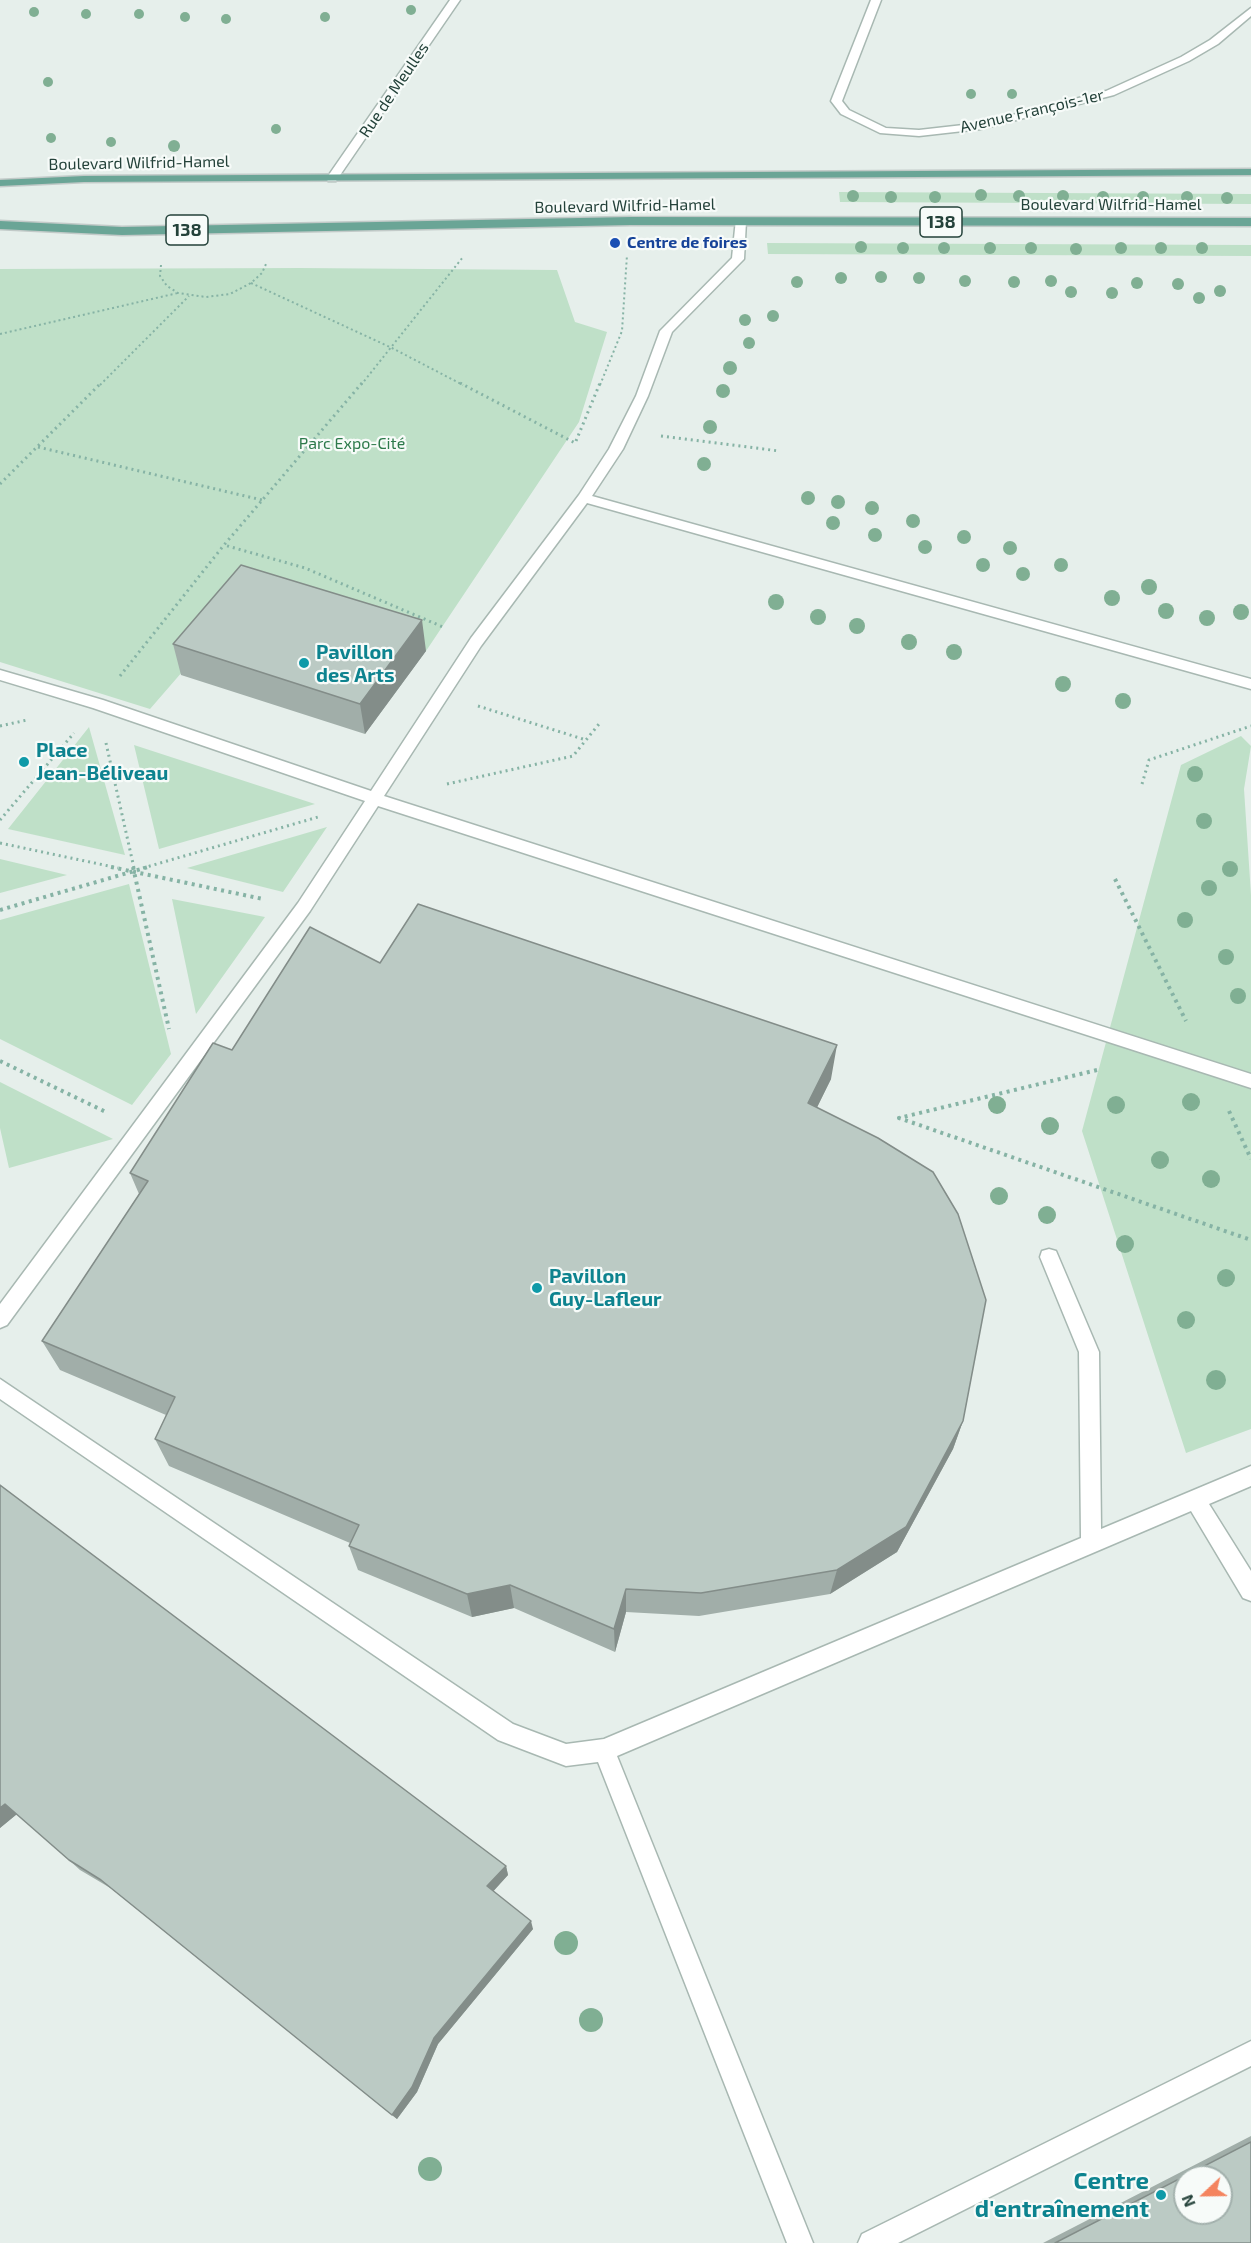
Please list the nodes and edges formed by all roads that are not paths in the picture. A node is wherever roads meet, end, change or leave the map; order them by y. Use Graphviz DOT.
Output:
graph roads {
  1 [pos="455,0"];
  2 [pos="876,0"];
  3 [pos="1251,11"];
  4 [pos="1251,172"];
  5 [pos="332,179"];
  6 [pos="0,183"];
  7 [pos="740,221"];
  8 [pos="1251,222"];
  9 [pos="0,225"];
  10 [pos="584,498"];
  11 [pos="0,675"];
  12 [pos="1251,684"];
  13 [pos="376,800"];
  14 [pos="1251,1082"];
  15 [pos="1049,1257"];
  16 [pos="0,1319"];
  17 [pos="0,1388"];
  18 [pos="1251,1476"];
  19 [pos="1195,1499"];
  20 [pos="1091,1542"];
  21 [pos="1251,1591"];
  22 [pos="604,1750"];
  23 [pos="1251,2053"];
  24 [pos="800,2243"];
  25 [pos="871,2243"];
  1 -- 5 [label="street, Rue de Meulles"];
  2 -- 3 [label="street, Avenue François-1er"];
  4 -- 5 [label="main road, Boulevard Wilfrid-Hamel"];
  5 -- 6 [label="main road, Boulevard Wilfrid-Hamel"];
  7 -- 8 [label="main road, Boulevard Wilfrid-Hamel / 138"];
  7 -- 9 [label="main road, Boulevard Wilfrid-Hamel / 138"];
  7 -- 10 [label="street"];
  10 -- 12 [label="street"];
  10 -- 13 [label="street"];
  11 -- 13 [label="street"];
  13 -- 14 [label="street"];
  13 -- 16 [label="street"];
  15 -- 20 [label="street"];
  17 -- 22 [label="street"];
  18 -- 19 [label="street"];
  19 -- 20 [label="street"];
  19 -- 21 [label="street"];
  20 -- 22 [label="street"];
  22 -- 24 [label="street"];
  23 -- 25 [label="street"];
}
